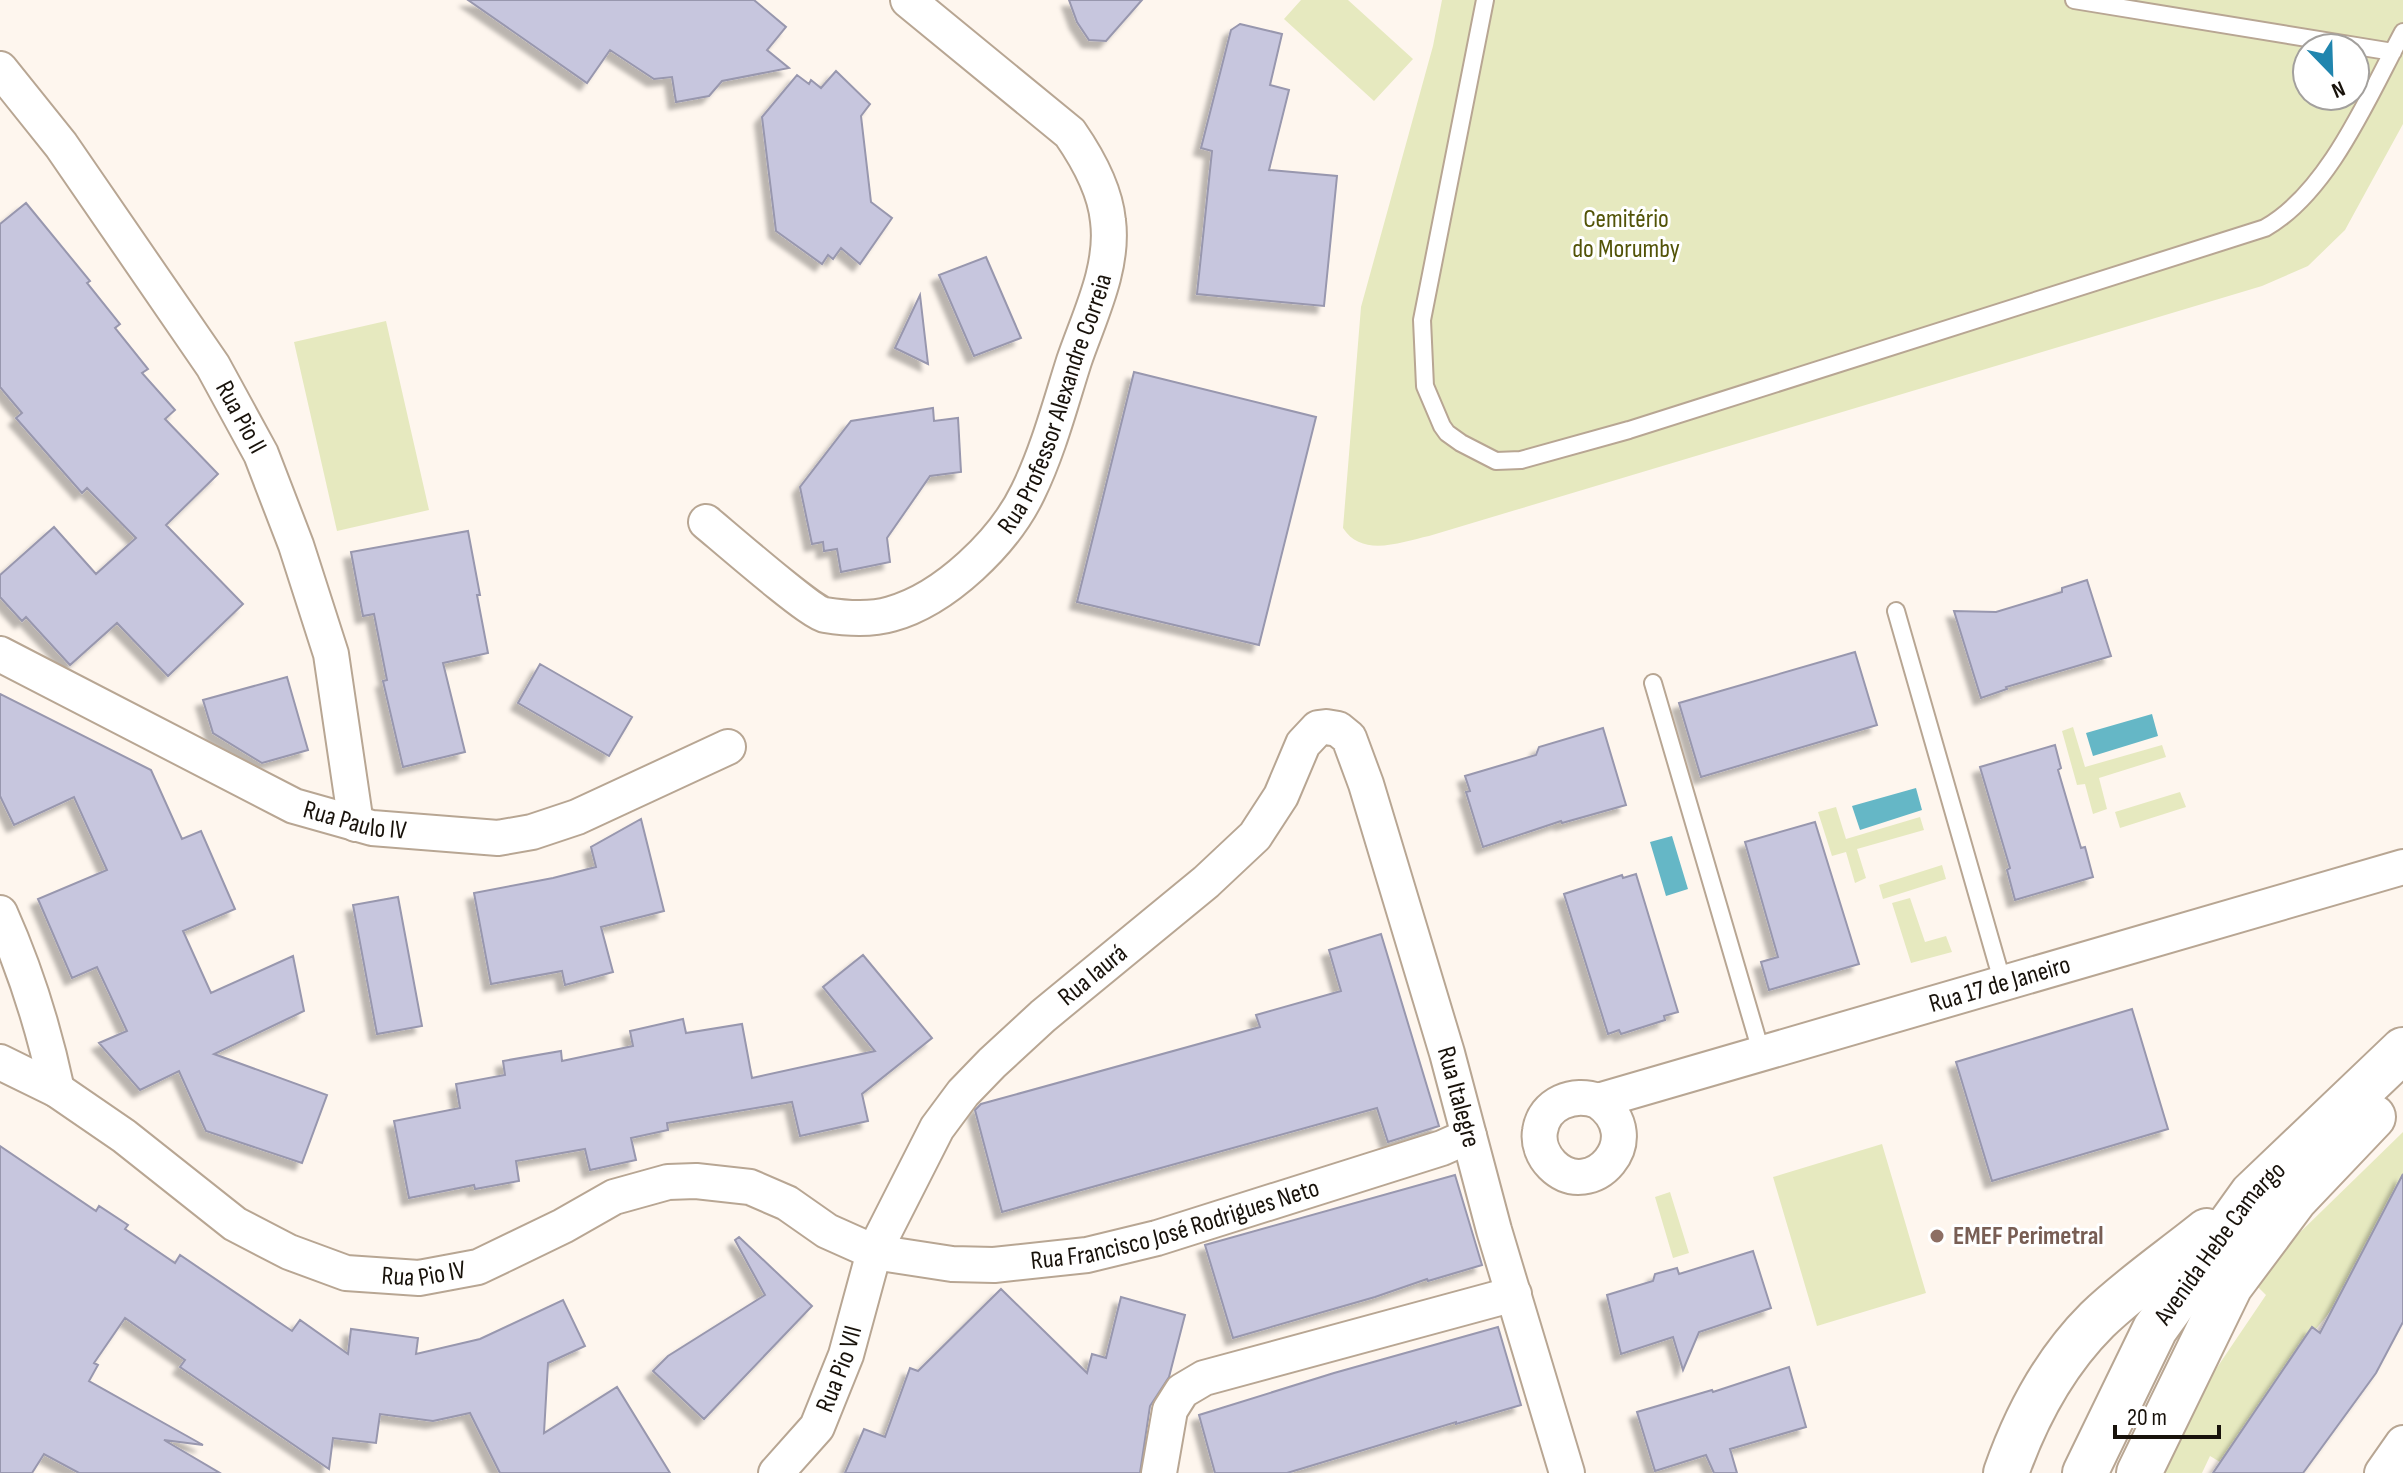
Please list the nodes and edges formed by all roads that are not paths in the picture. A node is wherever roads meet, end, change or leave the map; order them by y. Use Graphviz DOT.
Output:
graph roads {
  1 [pos="908,0"];
  2 [pos="1485,0"];
  3 [pos="2074,0"];
  4 [pos="2403,32"];
  5 [pos="2393,52"];
  6 [pos="0,69"];
  7 [pos="706,522"];
  8 [pos="1896,611"];
  9 [pos="0,654"];
  10 [pos="1653,683"];
  11 [pos="1338,729"];
  12 [pos="728,747"];
  13 [pos="356,824"];
  14 [pos="2403,867"];
  15 [pos="0,913"];
  16 [pos="2003,984"];
  17 [pos="2403,1050"];
  18 [pos="1762,1055"];
  19 [pos="0,1062"];
  20 [pos="57,1090"];
  21 [pos="2403,1091"];
  22 [pos="1598,1101"];
  23 [pos="1469,1136"];
  24 [pos="2252,1194"];
  25 [pos="874,1252"];
  26 [pos="1514,1294"];
  27 [pos="2403,1443"];
  28 [pos="776,1473"];
  29 [pos="1159,1473"];
  30 [pos="1567,1473"];
  31 [pos="2006,1473"];
  32 [pos="2085,1473"];
  33 [pos="2139,1473"];
  34 [pos="2382,1473"];
  1 -- 7 [label="street, Rua Professor Alexandre Correia"];
  2 -- 5 [label="lane"];
  3 -- 5 [label="lane"];
  4 -- 5 [label="lane"];
  6 -- 13 [label="street, Rua Pio II"];
  8 -- 16 [label="lane"];
  9 -- 13 [label="street, Rua Paulo IV"];
  10 -- 18 [label="lane"];
  11 -- 23 [label="street, Rua Italegre"];
  11 -- 25 [label="street, Rua Iaurá"];
  12 -- 13 [label="street, Rua Paulo IV"];
  14 -- 16 [label="street, Rua 17 de Janeiro"];
  15 -- 20 [label="street"];
  16 -- 18 [label="street, Rua 17 de Janeiro"];
  17 -- 24 [label="main road, Avenida Hebe Camargo"];
  18 -- 22 [label="street, Rua 17 de Janeiro"];
  19 -- 20 [label="street, Rua Pio IV"];
  20 -- 25 [label="street, Rua Pio IV"];
  21 -- 33 [label="main road, Avenida Hebe Camargo"];
  23 -- 25 [label="street, Rua Francisco José Rodrigues Neto"];
  23 -- 26 [label="street, Rua Italegre"];
  24 -- 31 [label="main road"];
  24 -- 32 [label="main road, Avenida Hebe Camargo"];
  25 -- 28 [label="street, Rua Pio VII"];
  26 -- 29 [label="street"];
  26 -- 30 [label="street, Rua Italegre"];
  27 -- 34 [label="street"];
}
